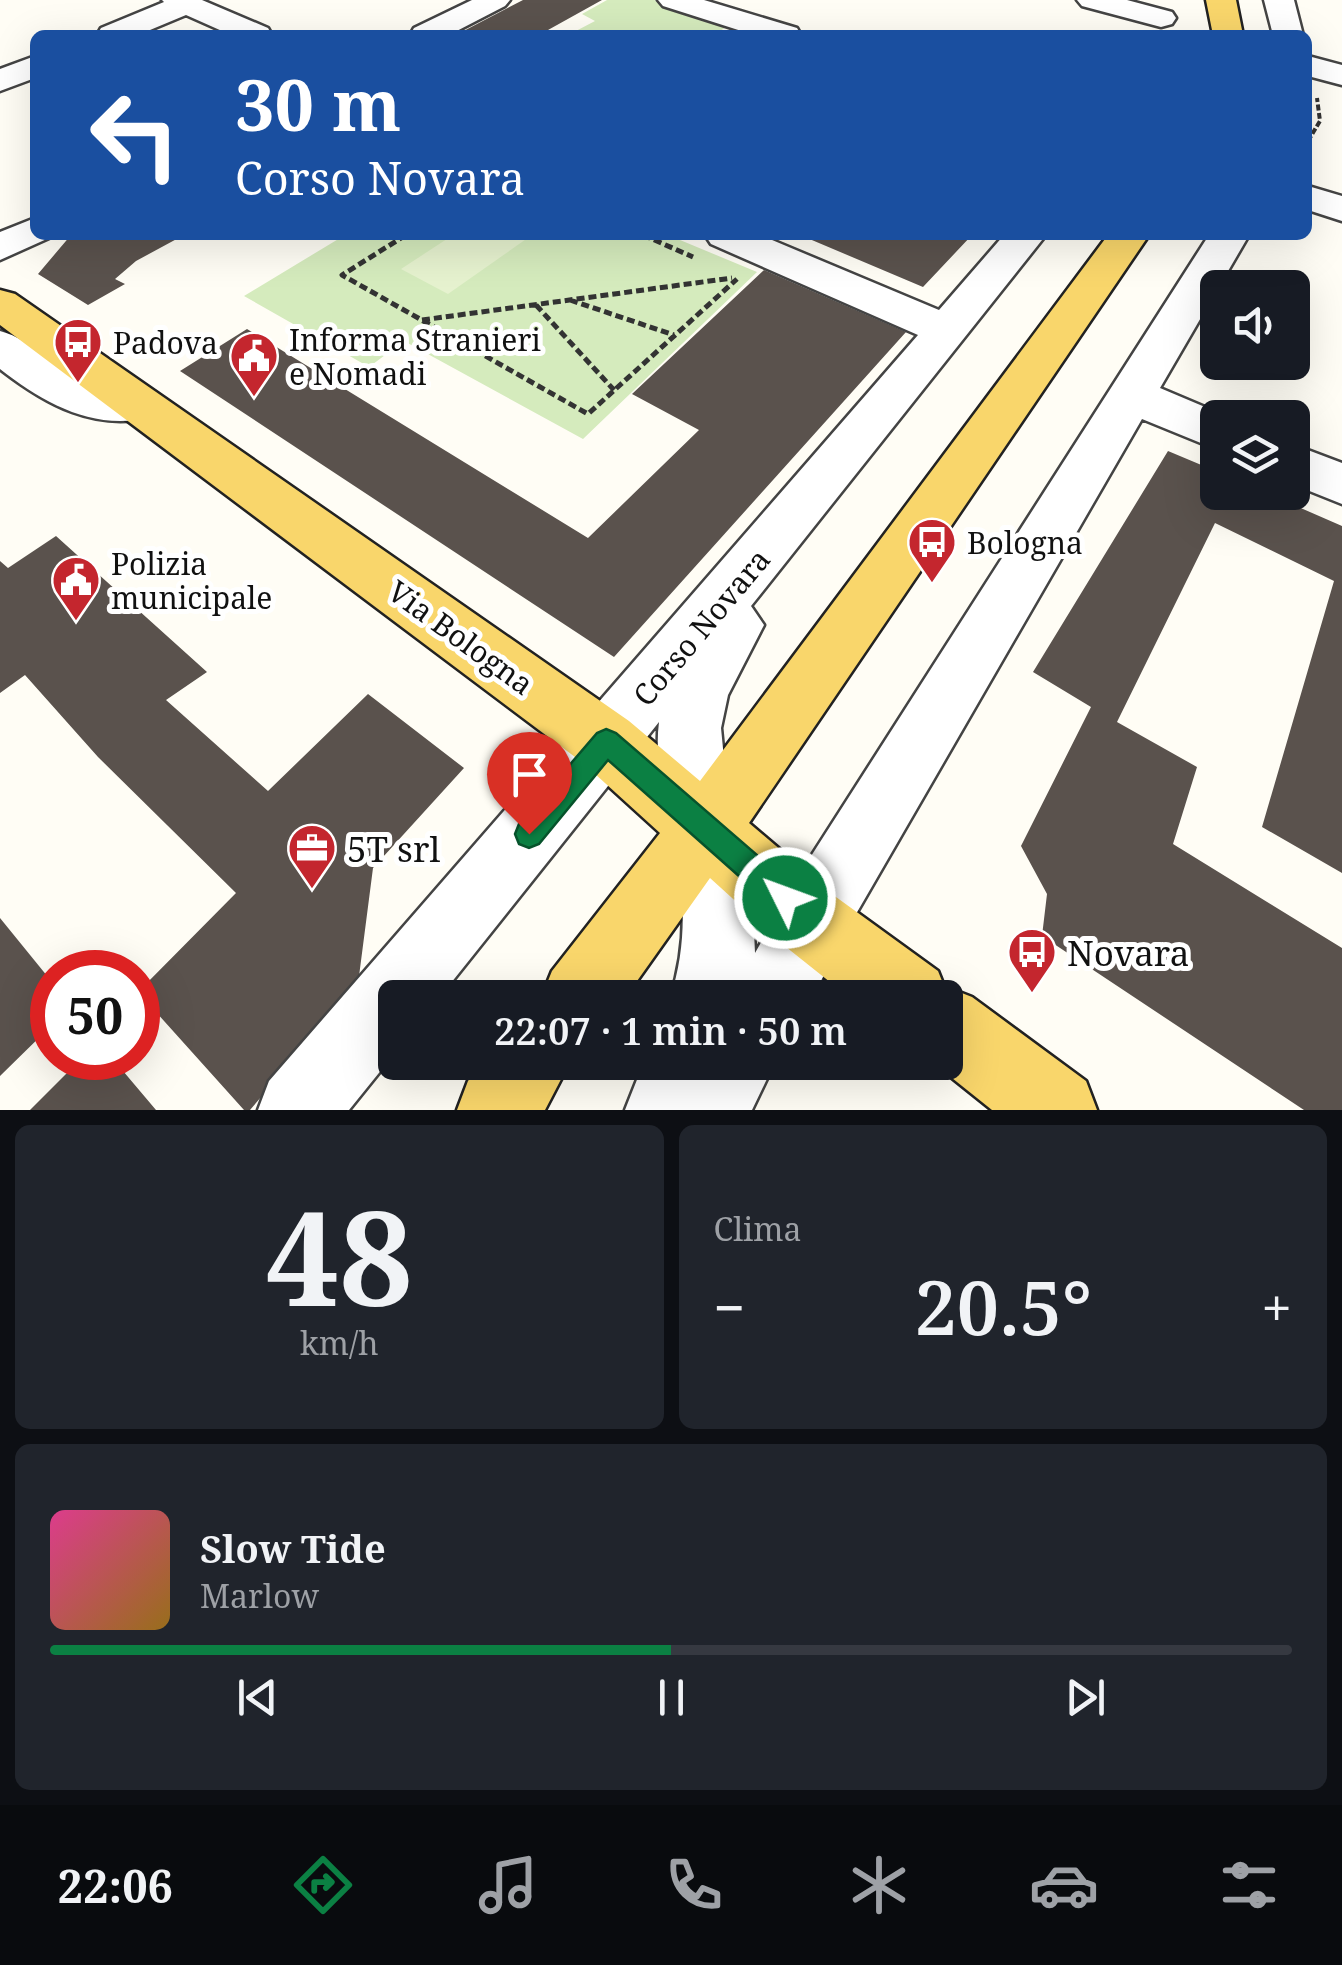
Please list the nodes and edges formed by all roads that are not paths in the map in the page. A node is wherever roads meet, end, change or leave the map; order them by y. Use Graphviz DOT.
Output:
graph roads {
  1 [pos="494,0"];
  2 [pos="673,0"];
  3 [pos="1092,0"];
  4 [pos="1221,0"];
  5 [pos="1279,0"];
  6 [pos="182,2"];
  7 [pos="1161,18"];
  8 [pos="775,27"];
  9 [pos="123,30"];
  10 [pos="246,30"];
  11 [pos="434,30"];
  12 [pos="1227,30"];
  13 [pos="1287,30"];
  14 [pos="1312,67"];
  15 [pos="30,68"];
  16 [pos="1342,76"];
  17 [pos="0,80"];
  18 [pos="1312,199"];
  19 [pos="1342,209"];
  20 [pos="1022,240"];
  21 [pos="1124,240"];
  22 [pos="1224,240"];
  23 [pos="719,256"];
  24 [pos="0,304"];
  25 [pos="947,330"];
  26 [pos="0,346"];
  27 [pos="1129,394"];
  28 [pos="138,404"];
  29 [pos="1200,424"];
  30 [pos="1310,471"];
  31 [pos="1342,484"];
  32 [pos="773,540"];
  33 [pos="606,742"];
  34 [pos="706,828"];
  35 [pos="811,922"];
  36 [pos="592,980"];
  37 [pos="715,980"];
  38 [pos="780,980"];
  39 [pos="887,980"];
  40 [pos="963,1038"];
  41 [pos="518,1080"];
  42 [pos="676,1080"];
  43 [pos="726,1080"];
  44 [pos="298,1110"];
  45 [pos="497,1110"];
  46 [pos="665,1110"];
  47 [pos="708,1110"];
  48 [pos="1058,1110"];
  1 -- 11 [label="street"];
  2 -- 8 [label="street"];
  3 -- 7 [label="street"];
  4 -- 12 [label="main road"];
  5 -- 13 [label="street"];
  6 -- 9 [label="street"];
  6 -- 10 [label="street"];
  14 -- 16 [label="street"];
  15 -- 17 [label="street"];
  18 -- 19 [label="street"];
  20 -- 25 [label="street, Corso Novara"];
  21 -- 34 [label="main road"];
  22 -- 27 [label="street"];
  23 -- 25 [label="street"];
  24 -- 28 [label="main road, Via Bologna"];
  25 -- 32 [label="street, Corso Novara"];
  26 -- 28 [label="street"];
  27 -- 29 [label="street"];
  27 -- 35 [label="street"];
  28 -- 33 [label="main road, Via Bologna"];
  30 -- 31 [label="street"];
  32 -- 33 [label="street, Corso Novara"];
  32 -- 34 [label="street"];
  33 -- 34 [label="main road, Via Bologna"];
  33 -- 44 [label="street, Corso Novara"];
  34 -- 35 [label="main road, Via Bologna"];
  34 -- 36 [label="main road"];
  34 -- 37 [label="street"];
  35 -- 38 [label="street"];
  35 -- 39 [label="main road, Via Bologna"];
  40 -- 48 [label="main road"];
  41 -- 45 [label="main road"];
  42 -- 46 [label="street"];
  43 -- 47 [label="street"];
}
